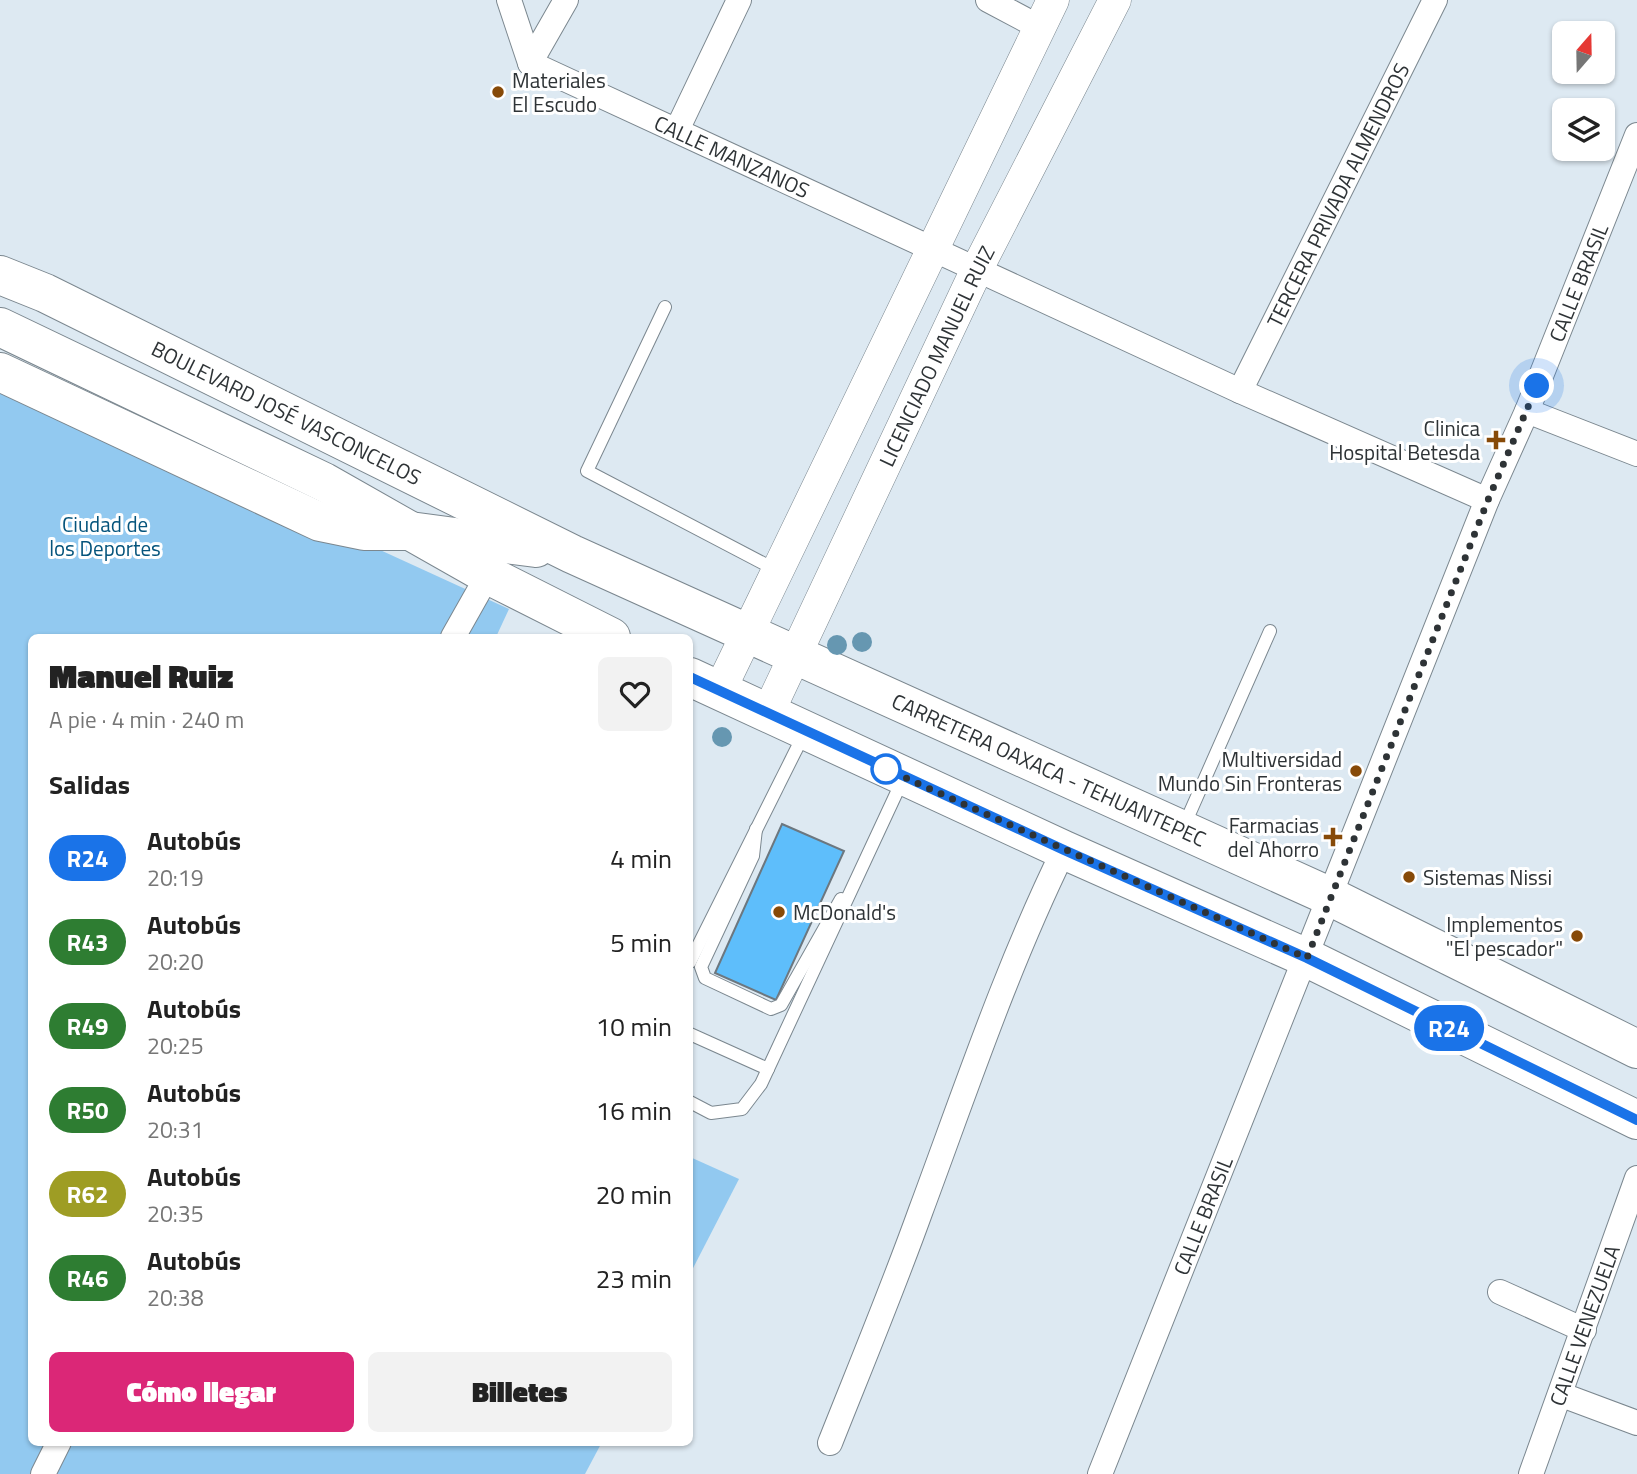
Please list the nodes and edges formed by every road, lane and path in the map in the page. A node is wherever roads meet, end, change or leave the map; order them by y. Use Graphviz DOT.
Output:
graph roads {
  1 [pos="509,0"];
  2 [pos="566,0"];
  3 [pos="739,0"];
  4 [pos="988,0"];
  5 [pos="1115,0"];
  6 [pos="1435,0"];
  7 [pos="1046,13"];
  8 [pos="530,63"];
  9 [pos="677,130"];
  10 [pos="1637,135"];
  11 [pos="932,248"];
  12 [pos="977,269"];
  13 [pos="0,275"];
  14 [pos="665,307"];
  15 [pos="0,327"];
  16 [pos="0,372"];
  17 [pos="1240,391"];
  18 [pos="1527,411"];
  19 [pos="1637,454"];
  20 [pos="1488,500"];
  21 [pos="411,531"];
  22 [pos="572,554"];
  23 [pos="778,572"];
  24 [pos="488,575"];
  25 [pos="1270,631"];
  26 [pos="749,632"];
  27 [pos="455,634"];
  28 [pos="605,634"];
  29 [pos="796,656"];
  30 [pos="704,684"];
  31 [pos="768,715"];
  32 [pos="805,732"];
  33 [pos="904,777"];
  34 [pos="756,830"];
  35 [pos="1182,830"];
  36 [pos="1064,850"];
  37 [pos="850,893"];
  38 [pos="1331,897"];
  39 [pos="693,956"];
  40 [pos="1307,958"];
  41 [pos="693,1035"];
  42 [pos="1637,1049"];
  43 [pos="768,1069"];
  44 [pos="693,1104"];
  45 [pos="1637,1120"];
  46 [pos="1637,1178"];
  47 [pos="1500,1292"];
  48 [pos="1584,1330"];
  49 [pos="1562,1395"];
  50 [pos="1637,1423"];
  51 [pos="831,1443"];
  52 [pos="57,1446"];
  53 [pos="43,1474"];
  54 [pos="1100,1474"];
  55 [pos="1531,1474"];
  1 -- 8 [label="street"];
  2 -- 8 [label="street"];
  3 -- 9 [label="street"];
  4 -- 7 [label="street"];
  5 -- 12 [label="street, LICENCIADO MANUEL RUIZ"];
  6 -- 17 [label="street, TERCERA PRIVADA ALMENDROS"];
  7 -- 11 [label="street"];
  8 -- 9 [label="street, CALLE MANZANOS"];
  9 -- 11 [label="street, CALLE MANZANOS"];
  10 -- 18 [label="street, CALLE BRASIL"];
  11 -- 12 [label="street, CALLE MANZANOS"];
  11 -- 23 [label="street"];
  12 -- 17 [label="street, CALLE MANZANOS"];
  12 -- 29 [label="street, LICENCIADO MANUEL RUIZ"];
  13 -- 22 [label="main road, BOULEVARD JOSÉ VASCONCELOS"];
  14 -- 23 [label="lane"];
  15 -- 21 [label="main road"];
  16 -- 21 [label="main road"];
  17 -- 20 [label="street"];
  18 -- 19 [label="street"];
  18 -- 20 [label="street, CALLE BRASIL"];
  20 -- 38 [label="street, CALLE BRASIL"];
  21 -- 22 [label="main road"];
  21 -- 24 [label="main road"];
  22 -- 26 [label="main road, CARRETERA OAXACA - TEHUANTEPEC"];
  23 -- 26 [label="street"];
  24 -- 27 [label="street"];
  24 -- 28 [label="main road"];
  25 -- 35 [label="lane"];
  26 -- 29 [label="main road, CARRETERA OAXACA - TEHUANTEPEC"];
  26 -- 30 [label="street"];
  29 -- 31 [label="street, LICENCIADO MANUEL RUIZ"];
  29 -- 35 [label="main road, CARRETERA OAXACA - TEHUANTEPEC"];
  30 -- 31 [label="main road"];
  31 -- 32 [label="main road"];
  32 -- 33 [label="main road"];
  32 -- 34 [label="lane"];
  33 -- 36 [label="main road"];
  33 -- 37 [label="lane"];
  34 -- 37 [label="lane"];
  34 -- 39 [label="lane"];
  35 -- 38 [label="main road, CARRETERA OAXACA - TEHUANTEPEC"];
  36 -- 40 [label="main road"];
  36 -- 51 [label="street"];
  37 -- 43 [label="lane"];
  38 -- 40 [label="street, CALLE BRASIL"];
  38 -- 42 [label="main road, CARRETERA OAXACA - TEHUANTEPEC"];
  40 -- 45 [label="main road"];
  40 -- 54 [label="street, CALLE BRASIL"];
  41 -- 43 [label="lane"];
  43 -- 44 [label="lane"];
  46 -- 48 [label="street, CALLE VENEZUELA"];
  47 -- 48 [label="street"];
  48 -- 49 [label="street, CALLE VENEZUELA"];
  49 -- 50 [label="street"];
  49 -- 55 [label="street, CALLE VENEZUELA"];
  52 -- 53 [label="street"];
}
